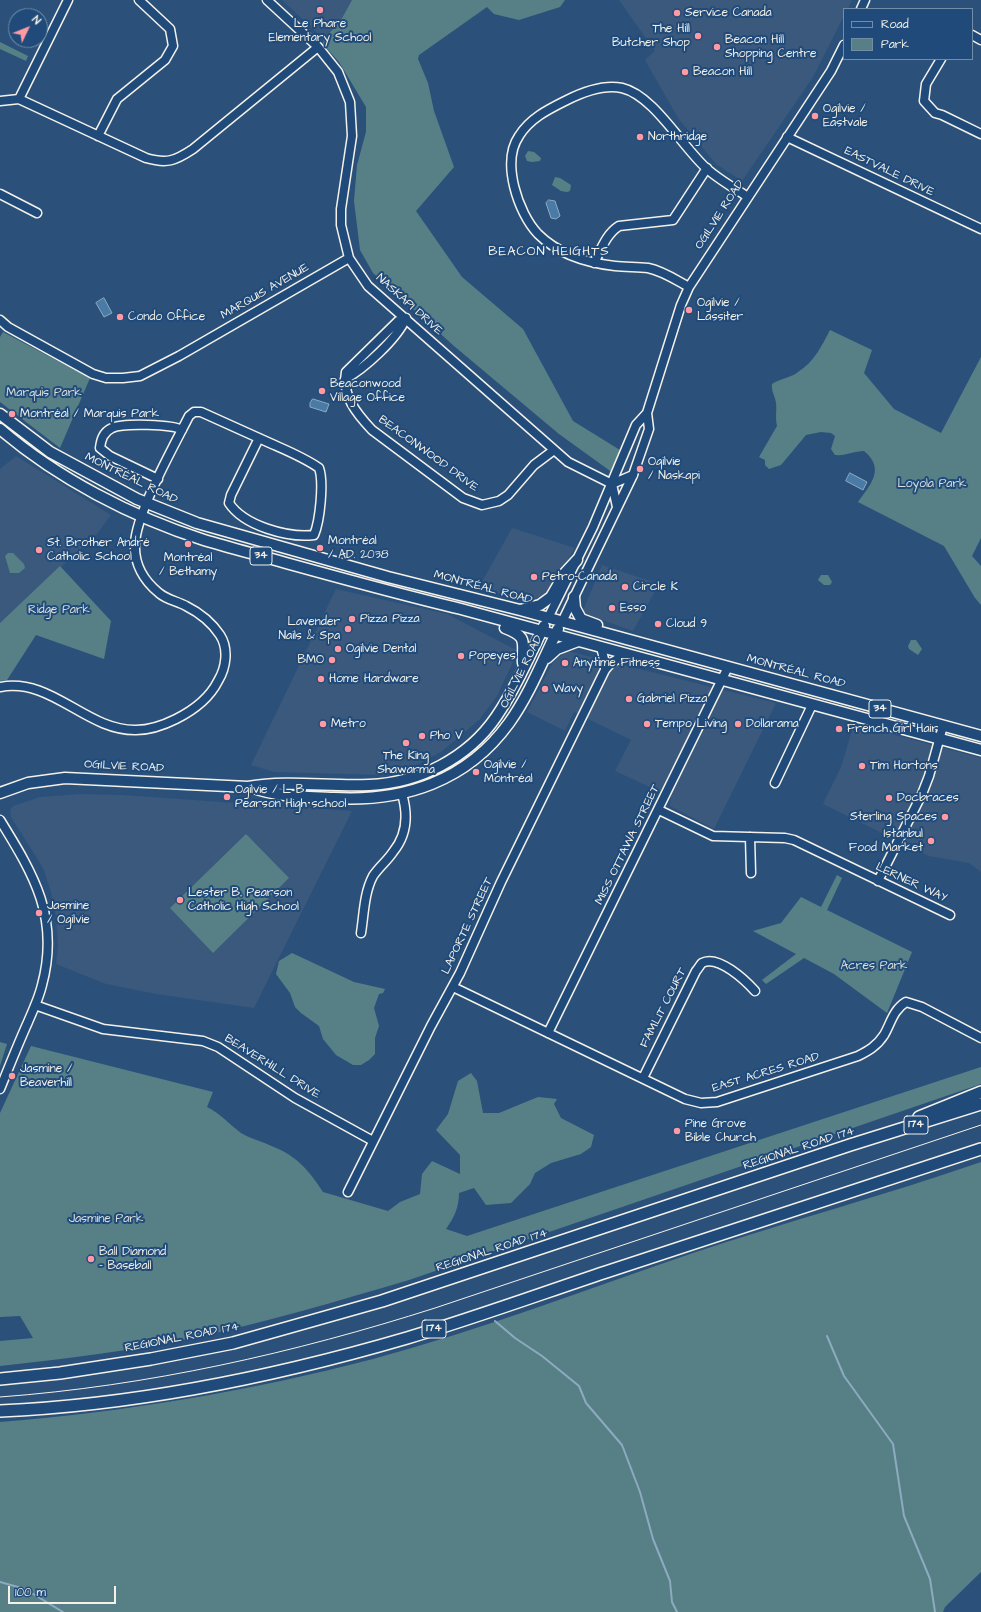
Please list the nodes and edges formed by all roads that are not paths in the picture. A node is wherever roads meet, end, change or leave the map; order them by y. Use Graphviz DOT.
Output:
graph roads {
  1 [pos="68,0"];
  2 [pos="139,0"];
  3 [pos="267,0"];
  4 [pos="318,47"];
  5 [pos="843,47"];
  6 [pos="940,60"];
  7 [pos="19,99"];
  8 [pos="0,101"];
  9 [pos="981,134"];
  10 [pos="98,136"];
  11 [pos="786,137"];
  12 [pos="707,168"];
  13 [pos="0,194"];
  14 [pos="748,197"];
  15 [pos="37,213"];
  16 [pos="981,230"];
  17 [pos="349,258"];
  18 [pos="594,263"];
  19 [pos="689,287"];
  20 [pos="406,318"];
  21 [pos="0,320"];
  22 [pos="647,413"];
  23 [pos="0,414"];
  24 [pos="0,429"];
  25 [pos="182,430"];
  26 [pos="259,438"];
  27 [pos="554,450"];
  28 [pos="633,476"];
  29 [pos="158,479"];
  30 [pos="612,484"];
  31 [pos="147,503"];
  32 [pos="617,507"];
  33 [pos="142,516"];
  34 [pos="577,560"];
  35 [pos="388,577"];
  36 [pos="383,590"];
  37 [pos="574,597"];
  38 [pos="461,609"];
  39 [pos="520,610"];
  40 [pos="548,618"];
  41 [pos="562,622"];
  42 [pos="541,632"];
  43 [pos="555,635"];
  44 [pos="578,641"];
  45 [pos="631,641"];
  46 [pos="601,647"];
  47 [pos="626,654"];
  48 [pos="524,666"];
  49 [pos="728,667"];
  50 [pos="538,670"];
  51 [pos="605,670"];
  52 [pos="722,680"];
  53 [pos="0,687"];
  54 [pos="812,705"];
  55 [pos="943,726"];
  56 [pos="981,736"];
  57 [pos="940,739"];
  58 [pos="981,750"];
  59 [pos="775,783"];
  60 [pos="248,786"];
  61 [pos="0,793"];
  62 [pos="402,794"];
  63 [pos="659,810"];
  64 [pos="0,820"];
  65 [pos="750,837"];
  66 [pos="751,873"];
  67 [pos="878,881"];
  68 [pos="950,915"];
  69 [pos="361,933"];
  70 [pos="453,987"];
  71 [pos="755,991"];
  72 [pos="35,1005"];
  73 [pos="548,1033"];
  74 [pos="981,1038"];
  75 [pos="643,1078"];
  76 [pos="0,1089"];
  77 [pos="981,1092"];
  78 [pos="981,1104"];
  79 [pos="373,1142"];
  80 [pos="850,1145"];
  81 [pos="981,1149"];
  82 [pos="348,1192"];
  83 [pos="0,1379"];
  84 [pos="0,1411"];
  1 -- 7 [label="street"];
  2 -- 10 [label="street"];
  3 -- 4 [label="street, NASKAPI DRIVE"];
  4 -- 10 [label="street"];
  4 -- 17 [label="street, NASKAPI DRIVE"];
  5 -- 11 [label="street, OGILVIE ROAD"];
  6 -- 9 [label="street"];
  7 -- 8 [label="street"];
  7 -- 10 [label="street"];
  11 -- 14 [label="street, OGILVIE ROAD"];
  11 -- 16 [label="street, EASTVALE DRIVE"];
  12 -- 14 [label="street"];
  12 -- 18 [label="street"];
  12 -- 18 [label="street"];
  13 -- 15 [label="street"];
  14 -- 19 [label="street, OGILVIE ROAD"];
  17 -- 20 [label="street, NASKAPI DRIVE"];
  17 -- 21 [label="street, MARQUIS AVENUE"];
  18 -- 19 [label="street"];
  19 -- 22 [label="street, OGILVIE ROAD"];
  20 -- 27 [label="street, NASKAPI DRIVE"];
  20 -- 27 [label="street, BEACONWOOD DRIVE"];
  22 -- 28 [label="street, OGILVIE ROAD"];
  22 -- 30 [label="street, OGILVIE ROAD"];
  23 -- 31 [label="main road, MONTRÉAL ROAD / 34"];
  24 -- 33 [label="main road, 34"];
  25 -- 26 [label="street"];
  25 -- 29 [label="street"];
  25 -- 29 [label="street"];
  26 -- 26 [label="street"];
  27 -- 30 [label="street, NASKAPI DRIVE"];
  28 -- 30 [label="street"];
  28 -- 32 [label="street, OGILVIE ROAD"];
  29 -- 31 [label="street"];
  30 -- 32 [label="street"];
  30 -- 34 [label="street, OGILVIE ROAD"];
  31 -- 33 [label="street"];
  31 -- 35 [label="main road, MONTRÉAL ROAD / 34"];
  32 -- 37 [label="street, OGILVIE ROAD"];
  33 -- 36 [label="main road, 34"];
  33 -- 53 [label="street"];
  34 -- 39 [label="main road"];
  34 -- 40 [label="street, OGILVIE ROAD"];
  35 -- 36 [label="main road"];
  35 -- 39 [label="main road, MONTRÉAL ROAD / 34"];
  36 -- 38 [label="main road, 34"];
  37 -- 41 [label="street, OGILVIE ROAD"];
  37 -- 45 [label="main road"];
  38 -- 42 [label="main road, 34"];
  38 -- 48 [label="main road"];
  39 -- 40 [label="main road, MONTRÉAL ROAD / 34"];
  40 -- 41 [label="main road, MONTRÉAL ROAD / 34"];
  40 -- 42 [label="main road, OGILVIE ROAD"];
  41 -- 43 [label="main road, OGILVIE ROAD"];
  41 -- 45 [label="main road, MONTRÉAL ROAD / 34"];
  42 -- 43 [label="main road, 34"];
  42 -- 48 [label="main road, OGILVIE ROAD"];
  43 -- 44 [label="main road, 34"];
  43 -- 50 [label="main road, OGILVIE ROAD"];
  44 -- 46 [label="main road, 34"];
  44 -- 50 [label="main road"];
  45 -- 49 [label="main road, MONTRÉAL ROAD / 34"];
  46 -- 47 [label="main road, 34"];
  46 -- 51 [label="street"];
  47 -- 51 [label="street, LAPORTE STREET"];
  47 -- 52 [label="main road, 34"];
  48 -- 60 [label="main road, OGILVIE ROAD"];
  49 -- 52 [label="street, MISS OTTAWA STREET"];
  49 -- 55 [label="main road, MONTRÉAL ROAD / 34"];
  50 -- 62 [label="main road, OGILVIE ROAD"];
  51 -- 70 [label="street, LAPORTE STREET"];
  52 -- 54 [label="main road, 34"];
  52 -- 63 [label="street, MISS OTTAWA STREET"];
  54 -- 57 [label="main road, 34"];
  54 -- 59 [label="street"];
  55 -- 56 [label="main road, MONTRÉAL ROAD / 34"];
  55 -- 57 [label="street"];
  57 -- 58 [label="main road, 34"];
  57 -- 67 [label="street"];
  60 -- 61 [label="main road, OGILVIE ROAD"];
  60 -- 62 [label="main road, OGILVIE ROAD"];
  62 -- 69 [label="street"];
  63 -- 65 [label="street, LERNER WAY"];
  63 -- 73 [label="street, MISS OTTAWA STREET"];
  64 -- 72 [label="street"];
  65 -- 66 [label="street"];
  65 -- 67 [label="street, LERNER WAY"];
  67 -- 68 [label="street, LERNER WAY"];
  70 -- 73 [label="street, EAST ACRES ROAD"];
  70 -- 79 [label="street, LAPORTE STREET"];
  71 -- 75 [label="street, FAMLIT COURT"];
  72 -- 76 [label="street"];
  72 -- 79 [label="street, BEAVERHILL DRIVE"];
  73 -- 75 [label="street, EAST ACRES ROAD"];
  74 -- 75 [label="street, EAST ACRES ROAD"];
  77 -- 80 [label="highway"];
  78 -- 80 [label="highway, REGIONAL ROAD 174 / 174"];
  79 -- 82 [label="street, LAPORTE STREET"];
  80 -- 83 [label="highway, REGIONAL ROAD 174 / 174"];
  81 -- 84 [label="highway, 174"];
}
